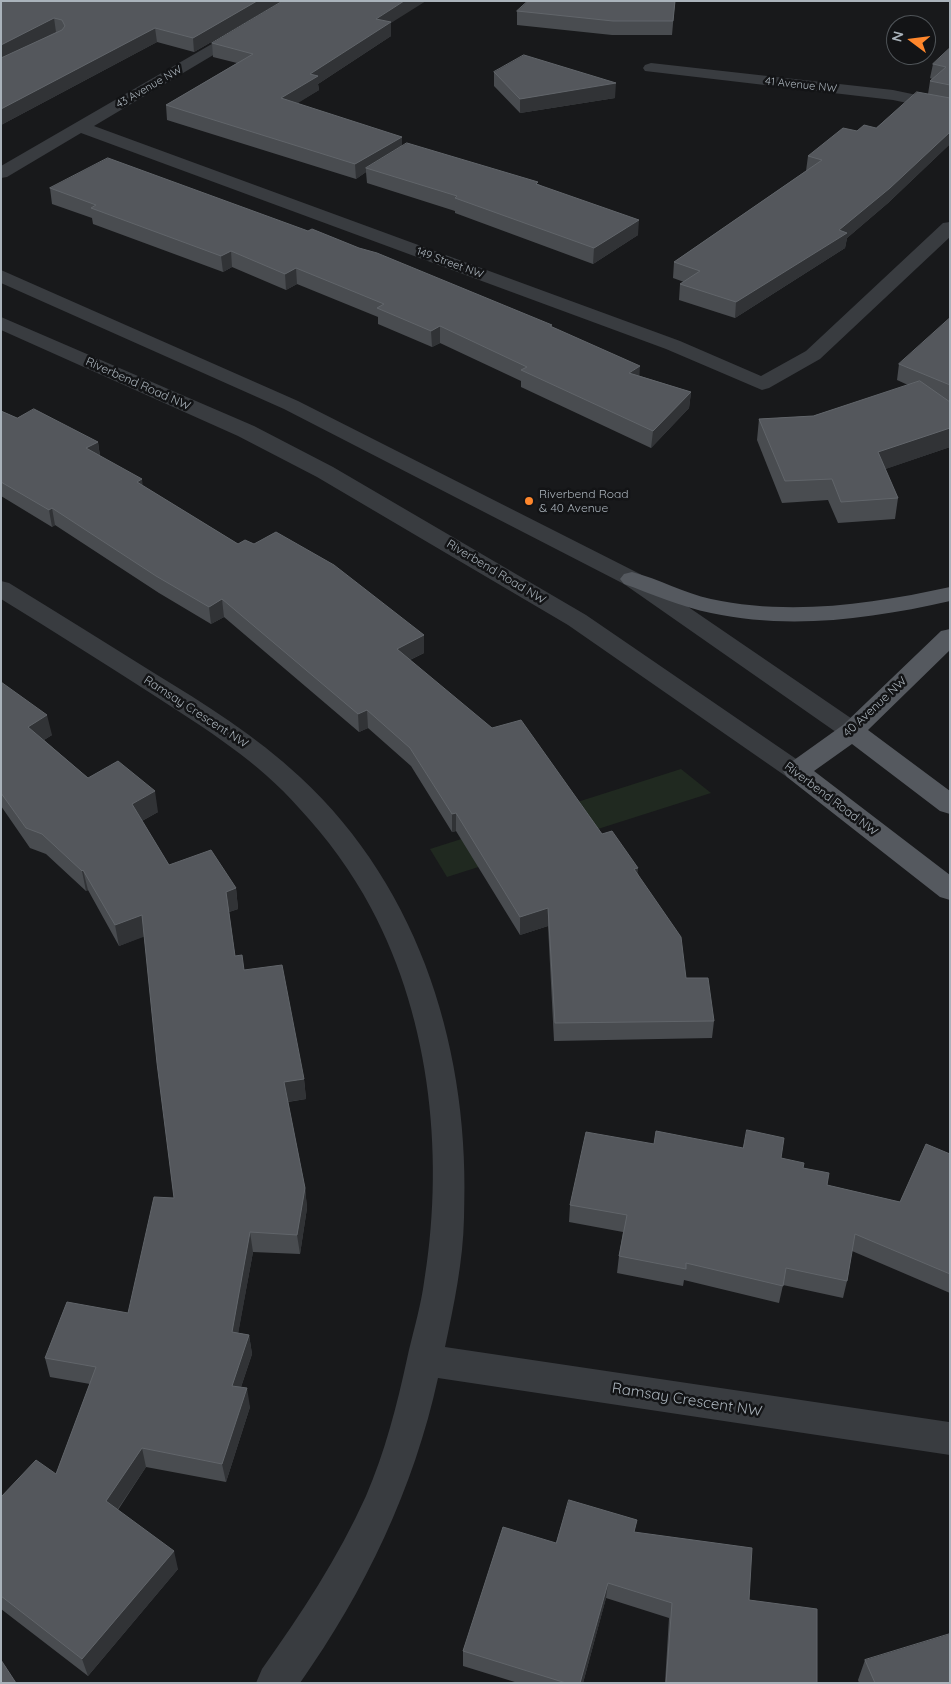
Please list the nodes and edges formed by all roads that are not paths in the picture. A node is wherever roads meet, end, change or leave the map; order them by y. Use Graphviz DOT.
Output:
graph roads {
  1 [pos="297,1"];
  2 [pos="651,68"];
  3 [pos="950,108"];
  4 [pos="80,127"];
  5 [pos="1,153"];
  6 [pos="23,160"];
  7 [pos="1,172"];
  8 [pos="950,227"];
  9 [pos="1,276"];
  10 [pos="1,323"];
  11 [pos="632,579"];
  12 [pos="1,588"];
  13 [pos="950,594"];
  14 [pos="950,636"];
  15 [pos="852,731"];
  16 [pos="796,771"];
  17 [pos="950,805"];
  18 [pos="950,890"];
  19 [pos="424,1360"];
  20 [pos="949,1439"];
  21 [pos="276,1683"];
  1 -- 4 [label="street, 43 Avenue NW"];
  2 -- 3 [label="street, 41 Avenue NW"];
  4 -- 6 [label="street, 43 Avenue NW"];
  4 -- 8 [label="street, 149 Street NW"];
  5 -- 6 [label="street"];
  6 -- 7 [label="street, 43 Avenue NW"];
  9 -- 11 [label="street"];
  10 -- 16 [label="street, Riverbend Road NW"];
  11 -- 13 [label="main road"];
  11 -- 15 [label="street"];
  12 -- 19 [label="street, Ramsay Crescent NW"];
  14 -- 15 [label="main road, 40 Avenue NW"];
  15 -- 16 [label="main road, 40 Avenue NW"];
  15 -- 17 [label="main road"];
  16 -- 18 [label="main road, Riverbend Road NW"];
  19 -- 20 [label="street, Ramsay Crescent NW"];
  19 -- 21 [label="street, Ramsay Crescent NW"];
}
